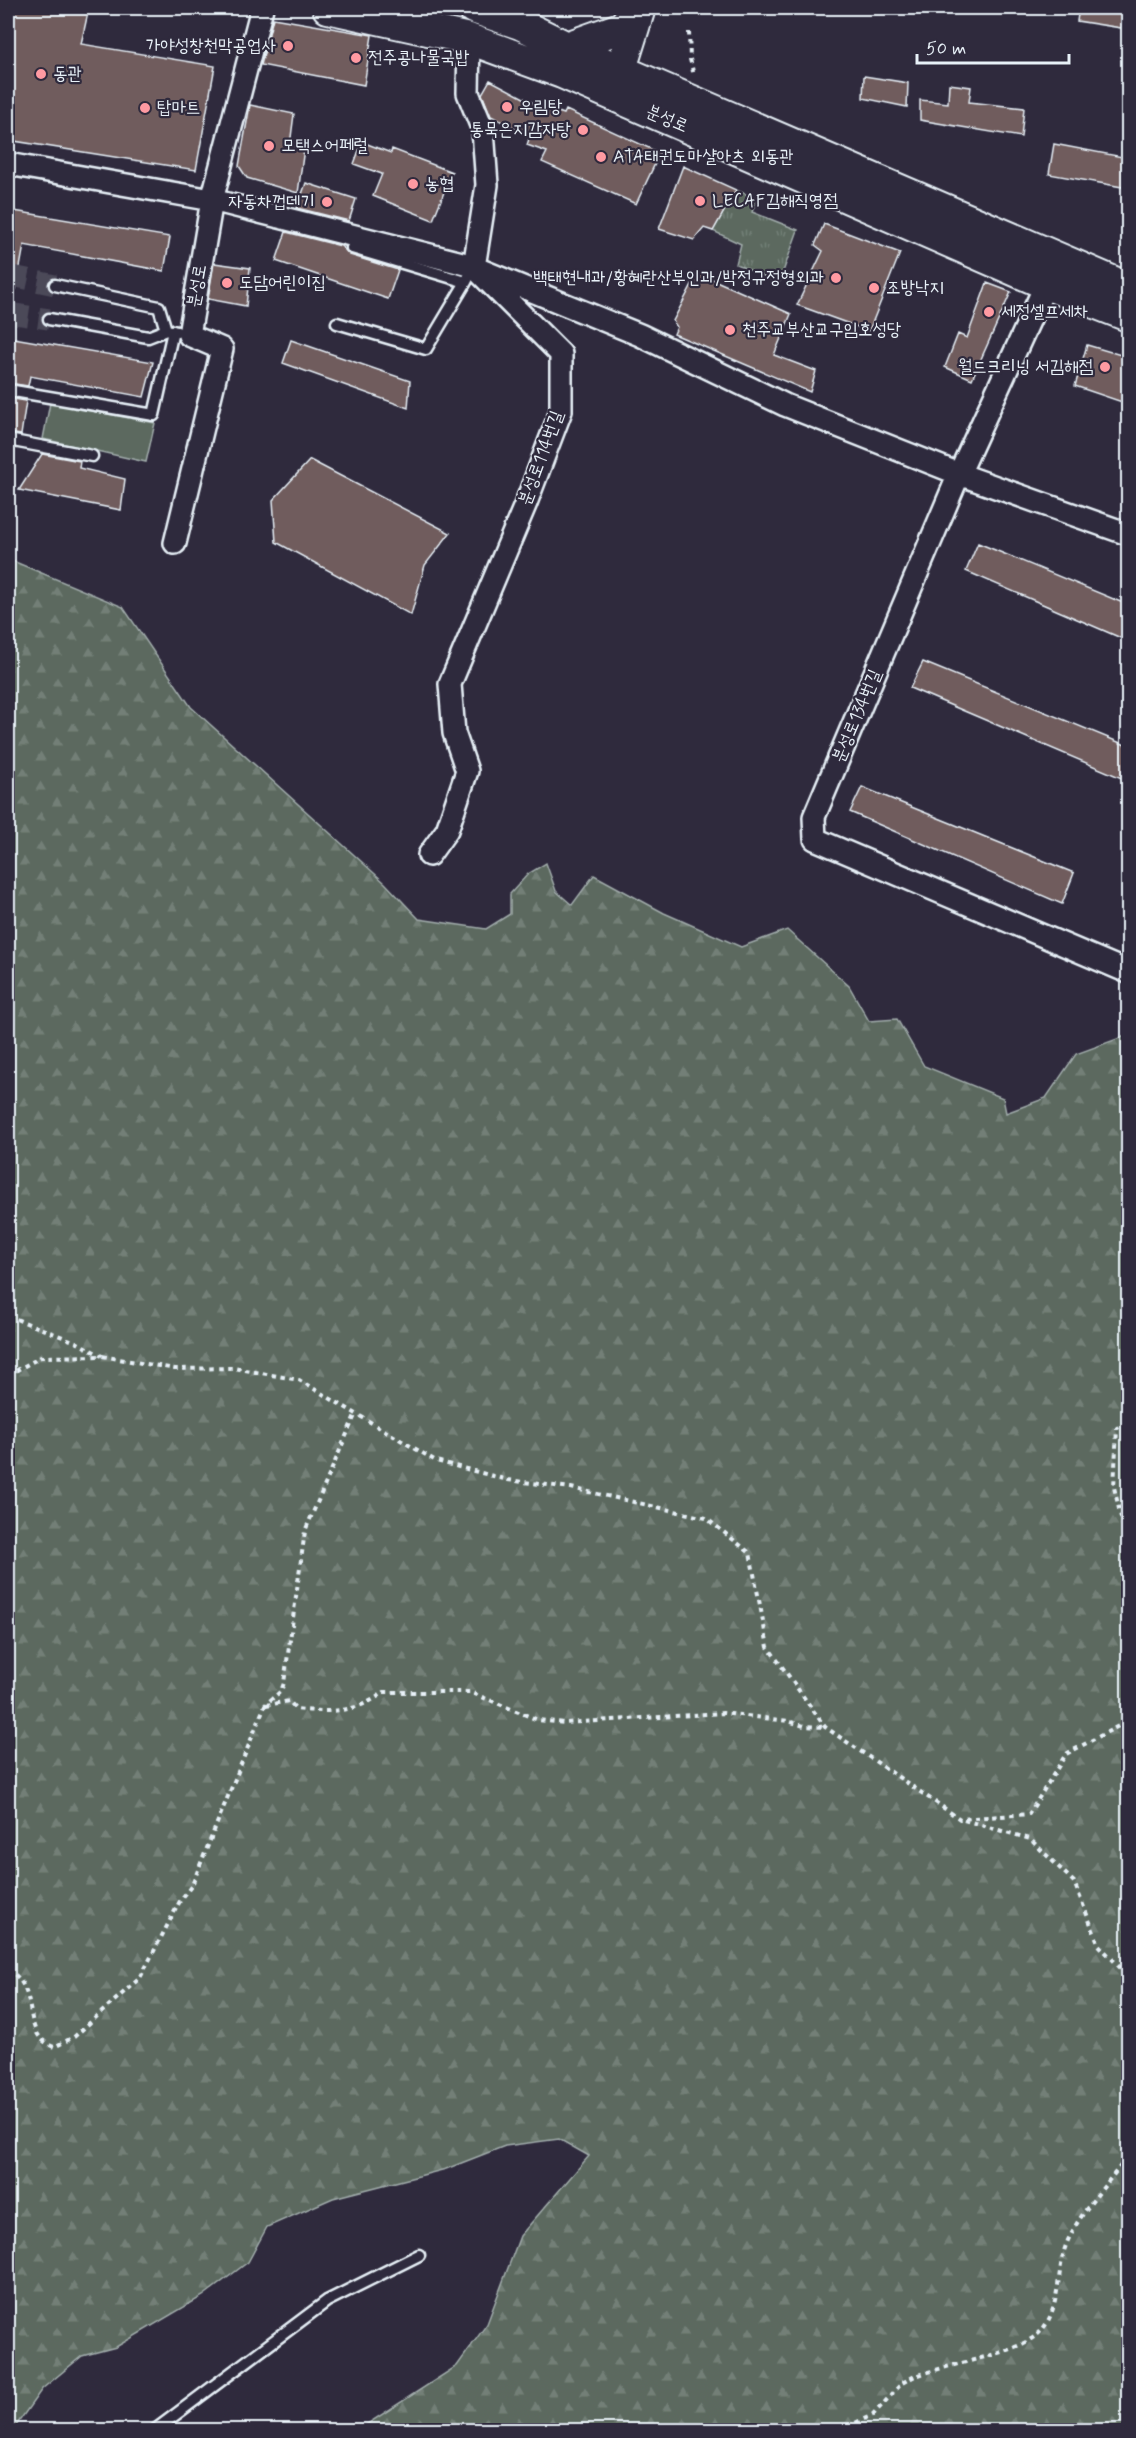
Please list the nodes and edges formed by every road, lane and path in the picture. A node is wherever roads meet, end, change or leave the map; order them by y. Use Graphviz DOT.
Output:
graph roads {
  1 [pos="262,8"];
  2 [pos="328,8"];
  3 [pos="474,8"];
  4 [pos="638,8"];
  5 [pos="469,39"];
  6 [pos="567,47"];
  7 [pos="617,83"];
  8 [pos="8,164"];
  9 [pos="212,200"];
  10 [pos="352,248"];
  11 [pos="470,274"];
  12 [pos="1046,284"];
  13 [pos="55,285"];
  14 [pos="1128,288"];
  15 [pos="1128,316"];
  16 [pos="49,320"];
  17 [pos="337,323"];
  18 [pos="176,332"];
  19 [pos="8,390"];
  20 [pos="8,440"];
  21 [pos="92,456"];
  22 [pos="959,474"];
  23 [pos="1128,534"];
  24 [pos="175,543"];
  25 [pos="429,855"];
  26 [pos="1128,972"];
  27 [pos="8,1316"];
  28 [pos="102,1356"];
  29 [pos="8,1375"];
  30 [pos="356,1413"];
  31 [pos="1128,1424"];
  32 [pos="1128,1548"];
  33 [pos="265,1705"];
  34 [pos="1128,1721"];
  35 [pos="825,1727"];
  36 [pos="960,1819"];
  37 [pos="8,1969"];
  38 [pos="1128,1976"];
  39 [pos="1128,2156"];
  40 [pos="419,2255"];
  41 [pos="155,2430"];
  42 [pos="839,2430"];
  1 -- 9 [label="street, 분성로"];
  2 -- 5 [label="main road, 분성로"];
  3 -- 6 [label="main road, 분성로"];
  4 -- 6 [label="main road"];
  4 -- 7 [label="main road"];
  5 -- 7 [label="main road, 분성로"];
  5 -- 11 [label="street"];
  6 -- 7 [label="main road, 분성로"];
  7 -- 12 [label="main road, 분성로"];
  7 -- 14 [label="main road, 분성로"];
  8 -- 9 [label="street"];
  9 -- 11 [label="street"];
  9 -- 18 [label="street, 분성로"];
  10 -- 11 [label="lane"];
  11 -- 17 [label="lane"];
  11 -- 22 [label="street"];
  11 -- 25 [label="street, 분성로114번길"];
  12 -- 15 [label="main road, 분성로"];
  12 -- 22 [label="street, 분성로134번길"];
  13 -- 18 [label="lane"];
  16 -- 18 [label="lane"];
  18 -- 19 [label="lane"];
  18 -- 24 [label="street"];
  20 -- 21 [label="lane"];
  22 -- 23 [label="street"];
  22 -- 26 [label="street, 분성로134번길"];
  27 -- 28 [label="path"];
  28 -- 29 [label="path"];
  28 -- 30 [label="path"];
  30 -- 33 [label="path"];
  30 -- 35 [label="path"];
  31 -- 32 [label="path"];
  33 -- 35 [label="path"];
  33 -- 37 [label="path"];
  34 -- 36 [label="path"];
  35 -- 36 [label="path"];
  36 -- 38 [label="path"];
  39 -- 42 [label="path"];
  40 -- 41 [label="lane"];
}
